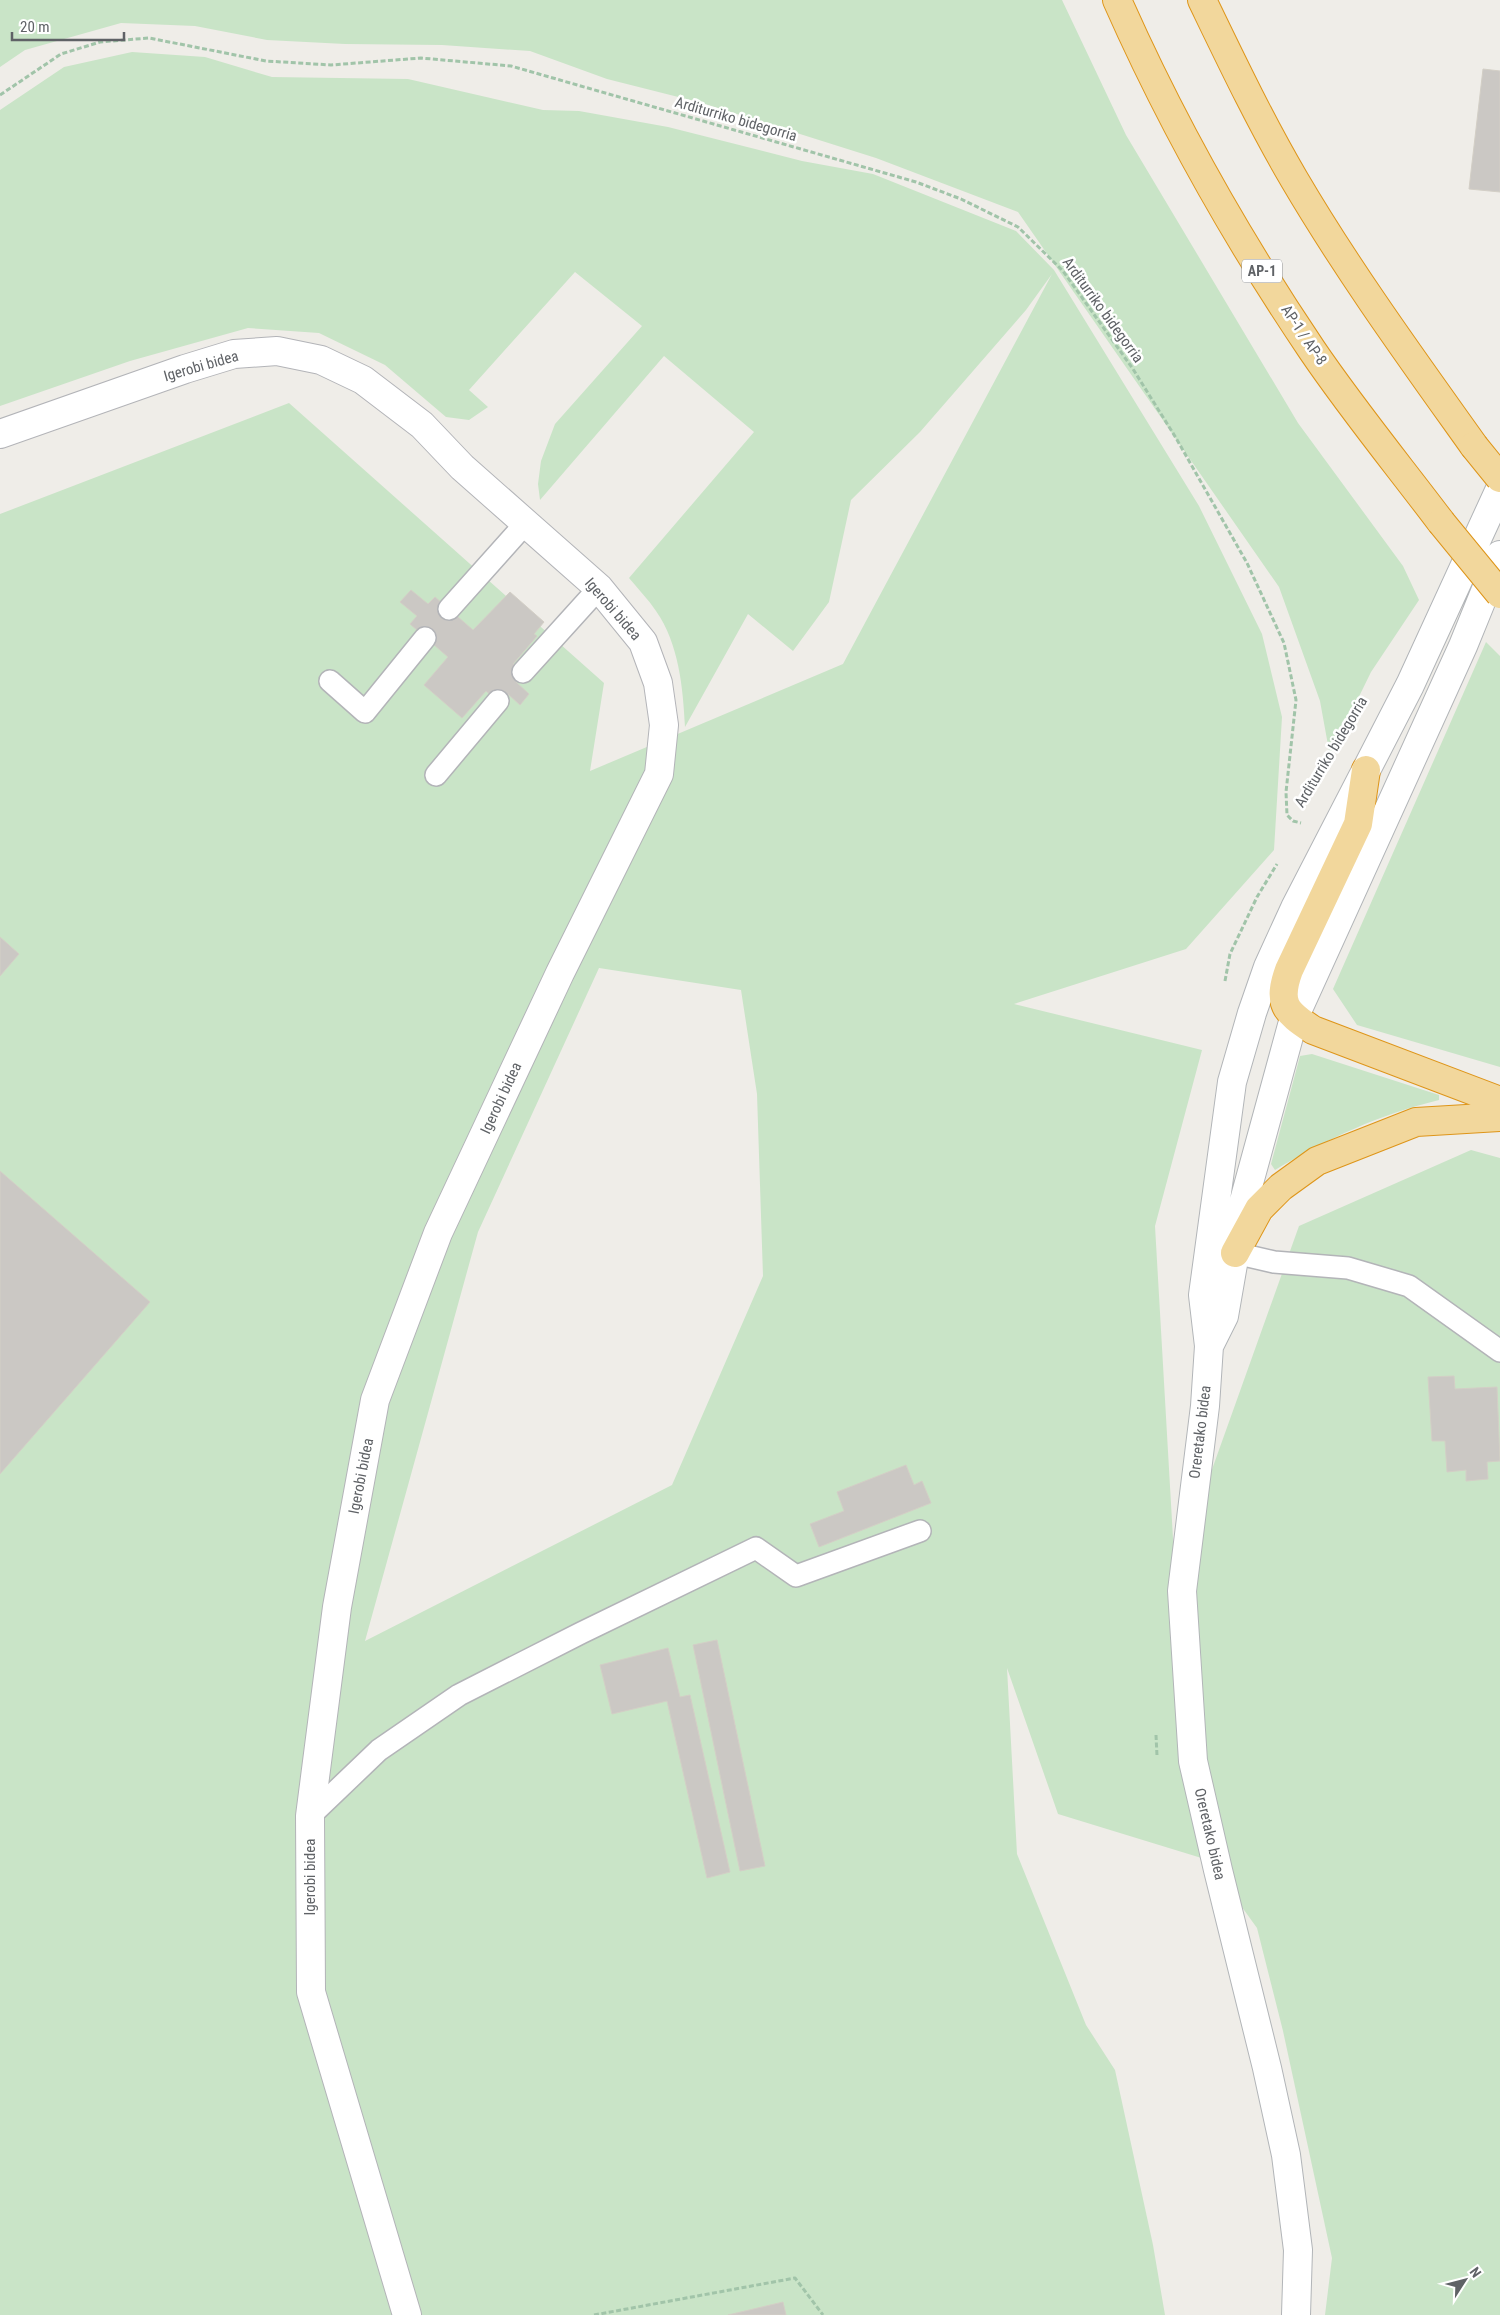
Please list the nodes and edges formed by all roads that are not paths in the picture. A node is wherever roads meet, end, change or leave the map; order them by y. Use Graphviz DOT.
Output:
graph roads {
  1 [pos="1117,0"];
  2 [pos="1202,0"];
  3 [pos="0,434"];
  4 [pos="1500,478"];
  5 [pos="1500,490"];
  6 [pos="524,525"];
  7 [pos="1500,555"];
  8 [pos="598,588"];
  9 [pos="1500,594"];
  10 [pos="449,609"];
  11 [pos="425,638"];
  12 [pos="523,672"];
  13 [pos="330,681"];
  14 [pos="498,701"];
  15 [pos="1366,770"];
  16 [pos="436,774"];
  17 [pos="1294,1018"];
  18 [pos="1500,1101"];
  19 [pos="1500,1117"];
  20 [pos="1235,1254"];
  21 [pos="1209,1346"];
  22 [pos="1500,1351"];
  23 [pos="920,1531"];
  24 [pos="310,1816"];
  25 [pos="407,2315"];
  26 [pos="1296,2315"];
  1 -- 9 [label="highway, AP-1 / AP-8 / AP-1, bridge"];
  2 -- 4 [label="highway, bridge"];
  3 -- 6 [label="main road, Igerobi bidea"];
  5 -- 15 [label="main road"];
  6 -- 8 [label="main road, Igerobi bidea"];
  6 -- 10 [label="lane"];
  7 -- 17 [label="main road"];
  8 -- 12 [label="lane"];
  8 -- 24 [label="main road, Igerobi bidea"];
  11 -- 13 [label="lane"];
  14 -- 16 [label="lane"];
  15 -- 17 [label="highway"];
  15 -- 21 [label="main road"];
  17 -- 18 [label="highway"];
  17 -- 20 [label="main road"];
  19 -- 20 [label="highway"];
  20 -- 21 [label="main road"];
  20 -- 22 [label="lane"];
  21 -- 26 [label="main road, Oreretako bidea"];
  23 -- 24 [label="lane"];
  24 -- 25 [label="main road, Igerobi bidea"];
}
